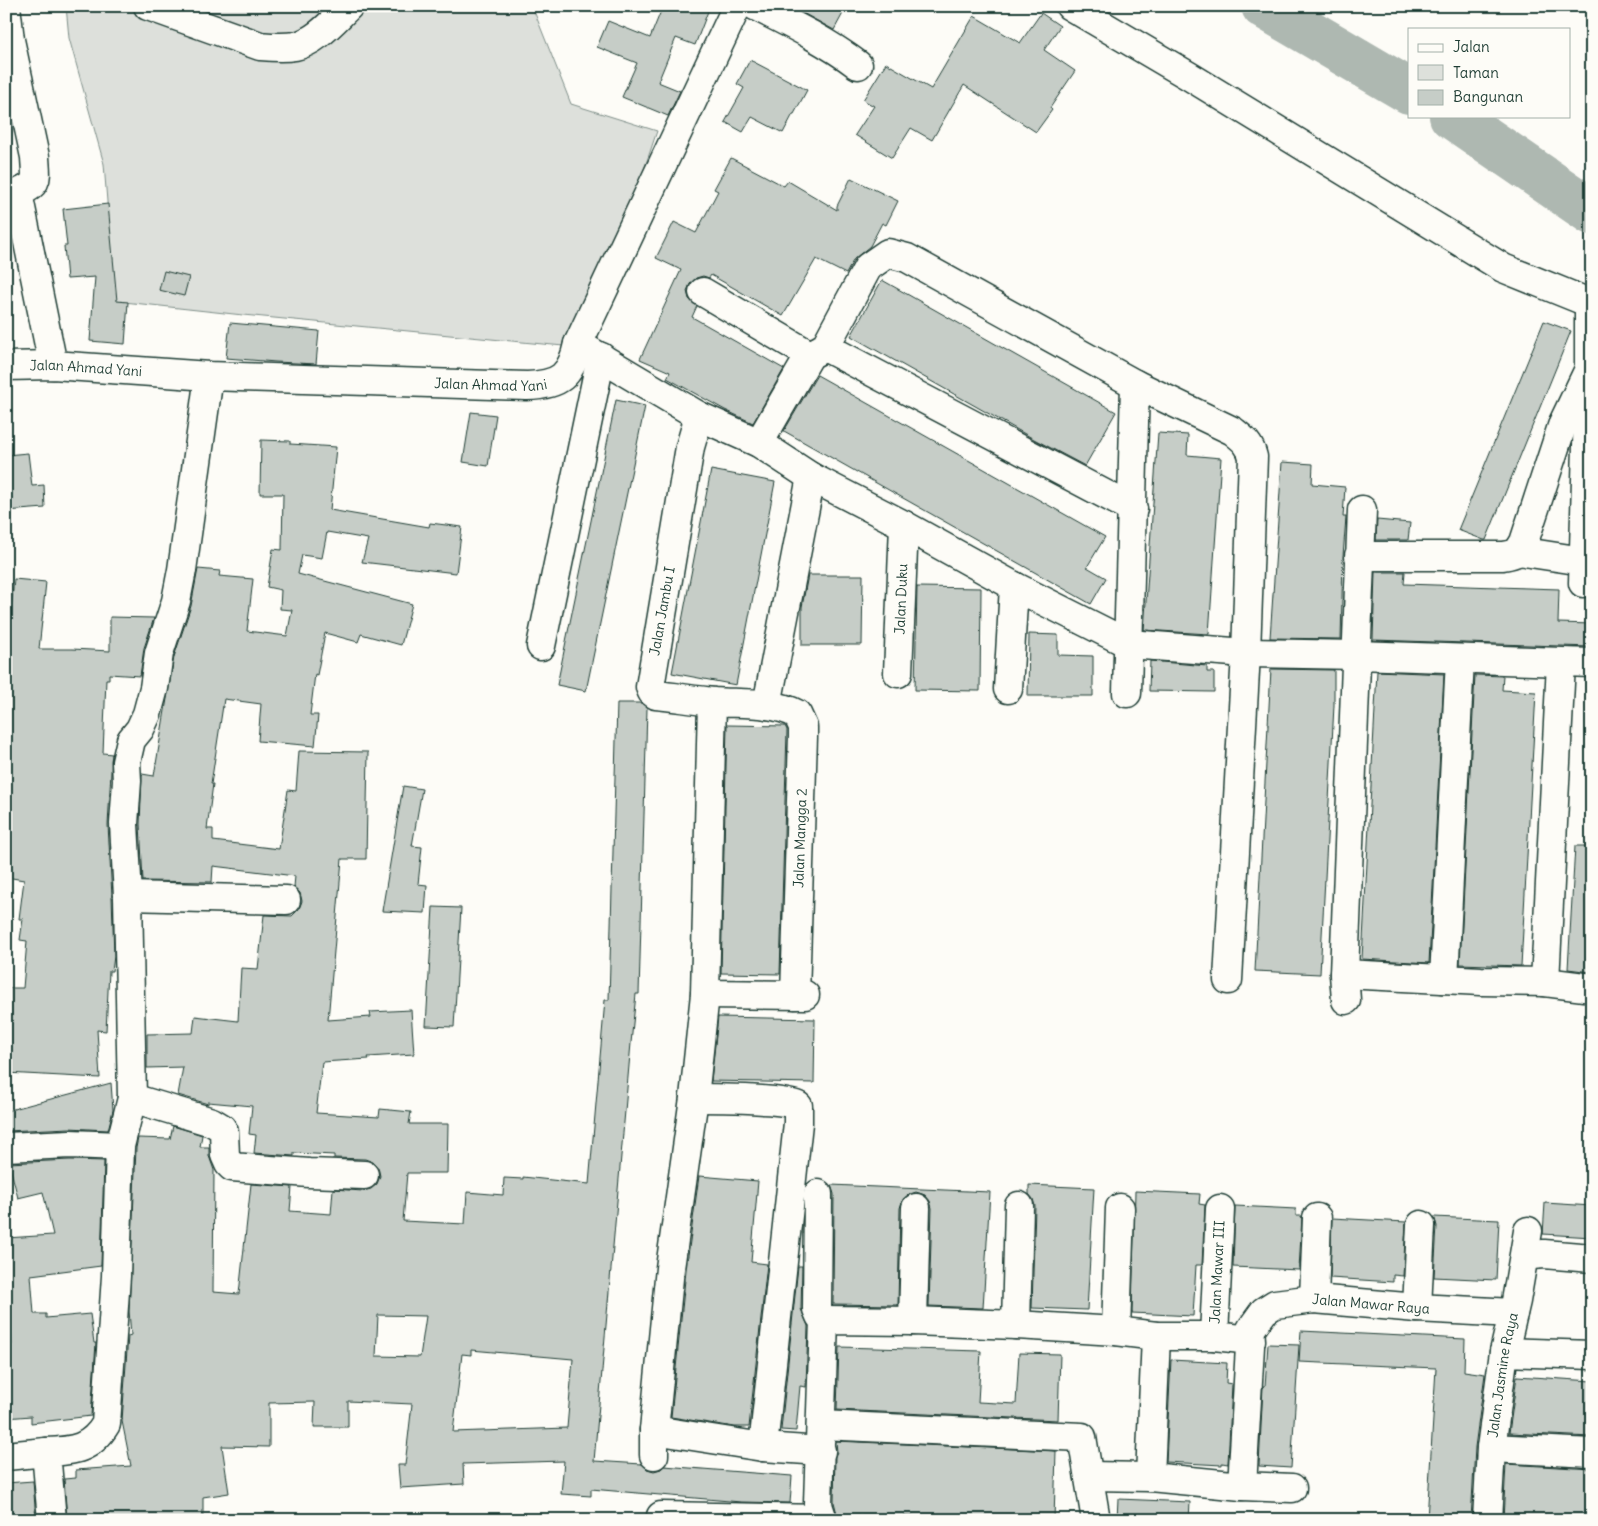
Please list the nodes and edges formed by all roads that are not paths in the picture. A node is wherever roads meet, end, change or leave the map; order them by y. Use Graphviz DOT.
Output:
graph roads {
  1 [pos="6,6"];
  2 [pos="148,6"];
  3 [pos="349,6"];
  4 [pos="737,6"];
  5 [pos="755,6"];
  6 [pos="1070,6"];
  7 [pos="858,66"];
  8 [pos="12,193"];
  9 [pos="703,292"];
  10 [pos="1590,303"];
  11 [pos="590,351"];
  12 [pos="817,351"];
  13 [pos="53,365"];
  14 [pos="6,366"];
  15 [pos="1589,368"];
  16 [pos="209,376"];
  17 [pos="1135,384"];
  18 [pos="698,416"];
  19 [pos="759,443"];
  20 [pos="811,477"];
  21 [pos="1133,509"];
  22 [pos="1362,510"];
  23 [pos="904,525"];
  24 [pos="1518,551"];
  25 [pos="1359,556"];
  26 [pos="1014,586"];
  27 [pos="1129,644"];
  28 [pos="541,646"];
  29 [pos="1246,653"];
  30 [pos="1357,655"];
  31 [pos="1460,659"];
  32 [pos="1560,663"];
  33 [pos="1592,664"];
  34 [pos="898,674"];
  35 [pos="1008,689"];
  36 [pos="1127,693"];
  37 [pos="712,702"];
  38 [pos="767,704"];
  39 [pos="128,896"];
  40 [pos="286,900"];
  41 [pos="1444,979"];
  42 [pos="1228,980"];
  43 [pos="1545,982"];
  44 [pos="1592,988"];
  45 [pos="705,994"];
  46 [pos="132,1098"];
  47 [pos="694,1098"];
  48 [pos="120,1146"];
  49 [pos="6,1147"];
  50 [pos="364,1175"];
  51 [pos="818,1194"];
  52 [pos="1020,1206"];
  53 [pos="916,1208"];
  54 [pos="1120,1208"];
  55 [pos="1220,1209"];
  56 [pos="1318,1218"];
  57 [pos="1421,1225"];
  58 [pos="1592,1258"];
  59 [pos="1314,1299"];
  60 [pos="1417,1308"];
  61 [pos="1513,1313"];
  62 [pos="824,1320"];
  63 [pos="914,1321"];
  64 [pos="1016,1326"];
  65 [pos="1116,1331"];
  66 [pos="1156,1336"];
  67 [pos="1214,1336"];
  68 [pos="1251,1340"];
  69 [pos="1504,1352"];
  70 [pos="1592,1355"];
  71 [pos="821,1438"];
  72 [pos="763,1448"];
  73 [pos="1491,1448"];
  74 [pos="46,1452"];
  75 [pos="1592,1453"];
  76 [pos="6,1456"];
  77 [pos="1089,1476"];
  78 [pos="1150,1478"];
  79 [pos="1242,1486"];
  80 [pos="1292,1488"];
  81 [pos="661,1516"];
  82 [pos="720,1518"];
  83 [pos="52,1520"];
  84 [pos="823,1520"];
  85 [pos="1096,1520"];
  86 [pos="1487,1520"];
  1 -- 8 [label="street"];
  2 -- 3 [label="street"];
  4 -- 11 [label="street, Jalan Ahmad Yani"];
  5 -- 7 [label="street"];
  6 -- 10 [label="street"];
  8 -- 13 [label="street"];
  9 -- 12 [label="street"];
  10 -- 15 [label="street"];
  11 -- 16 [label="street, Jalan Ahmad Yani"];
  11 -- 18 [label="street"];
  11 -- 28 [label="street"];
  12 -- 17 [label="street"];
  12 -- 19 [label="street"];
  12 -- 21 [label="street"];
  13 -- 14 [label="street, Jalan Ahmad Yani"];
  13 -- 16 [label="street, Jalan Ahmad Yani"];
  15 -- 24 [label="street"];
  15 -- 24 [label="street"];
  16 -- 39 [label="street"];
  17 -- 21 [label="street"];
  17 -- 29 [label="street"];
  18 -- 19 [label="street"];
  18 -- 37 [label="street, Jalan Jambu I"];
  19 -- 20 [label="street"];
  20 -- 23 [label="street"];
  20 -- 38 [label="street"];
  21 -- 27 [label="street"];
  22 -- 25 [label="street"];
  23 -- 26 [label="street"];
  23 -- 34 [label="street, Jalan Duku"];
  24 -- 25 [label="street"];
  25 -- 30 [label="street"];
  26 -- 27 [label="street"];
  26 -- 35 [label="street"];
  27 -- 29 [label="street"];
  27 -- 36 [label="street"];
  29 -- 30 [label="street"];
  29 -- 42 [label="street"];
  30 -- 31 [label="street"];
  30 -- 41 [label="street"];
  31 -- 32 [label="street"];
  31 -- 41 [label="street"];
  32 -- 33 [label="street"];
  32 -- 43 [label="street"];
  37 -- 38 [label="street, Jalan Jambu I"];
  37 -- 45 [label="street"];
  38 -- 45 [label="street, Jalan Mangga 2"];
  39 -- 40 [label="street"];
  39 -- 46 [label="street"];
  41 -- 43 [label="street"];
  43 -- 44 [label="street"];
  45 -- 47 [label="street"];
  46 -- 48 [label="street"];
  46 -- 50 [label="street"];
  47 -- 72 [label="street"];
  47 -- 72 [label="street"];
  48 -- 49 [label="street"];
  48 -- 74 [label="street"];
  51 -- 62 [label="street"];
  52 -- 64 [label="street"];
  53 -- 63 [label="street"];
  54 -- 65 [label="street"];
  55 -- 67 [label="street, Jalan Mawar III"];
  56 -- 59 [label="street"];
  57 -- 60 [label="street"];
  58 -- 61 [label="street, Jalan Jasmine Raya"];
  59 -- 60 [label="street, Jalan Mawar Raya"];
  59 -- 68 [label="street, Jalan Mawar Raya"];
  60 -- 61 [label="street, Jalan Mawar Raya"];
  61 -- 69 [label="street, Jalan Jasmine Raya"];
  62 -- 63 [label="street"];
  62 -- 71 [label="street"];
  63 -- 64 [label="street"];
  64 -- 65 [label="street"];
  65 -- 66 [label="street"];
  66 -- 67 [label="street"];
  66 -- 78 [label="street"];
  67 -- 68 [label="street"];
  68 -- 79 [label="street, Jalan Mawar Raya"];
  69 -- 70 [label="street"];
  69 -- 73 [label="street, Jalan Jasmine Raya"];
  71 -- 72 [label="street"];
  71 -- 77 [label="street"];
  71 -- 84 [label="street"];
  73 -- 75 [label="street"];
  73 -- 86 [label="street, Jalan Jasmine Raya"];
  74 -- 76 [label="street"];
  74 -- 83 [label="street"];
  77 -- 78 [label="street"];
  77 -- 85 [label="street"];
  78 -- 79 [label="street"];
  79 -- 80 [label="street"];
  81 -- 82 [label="street"];
  82 -- 84 [label="street"];
}
